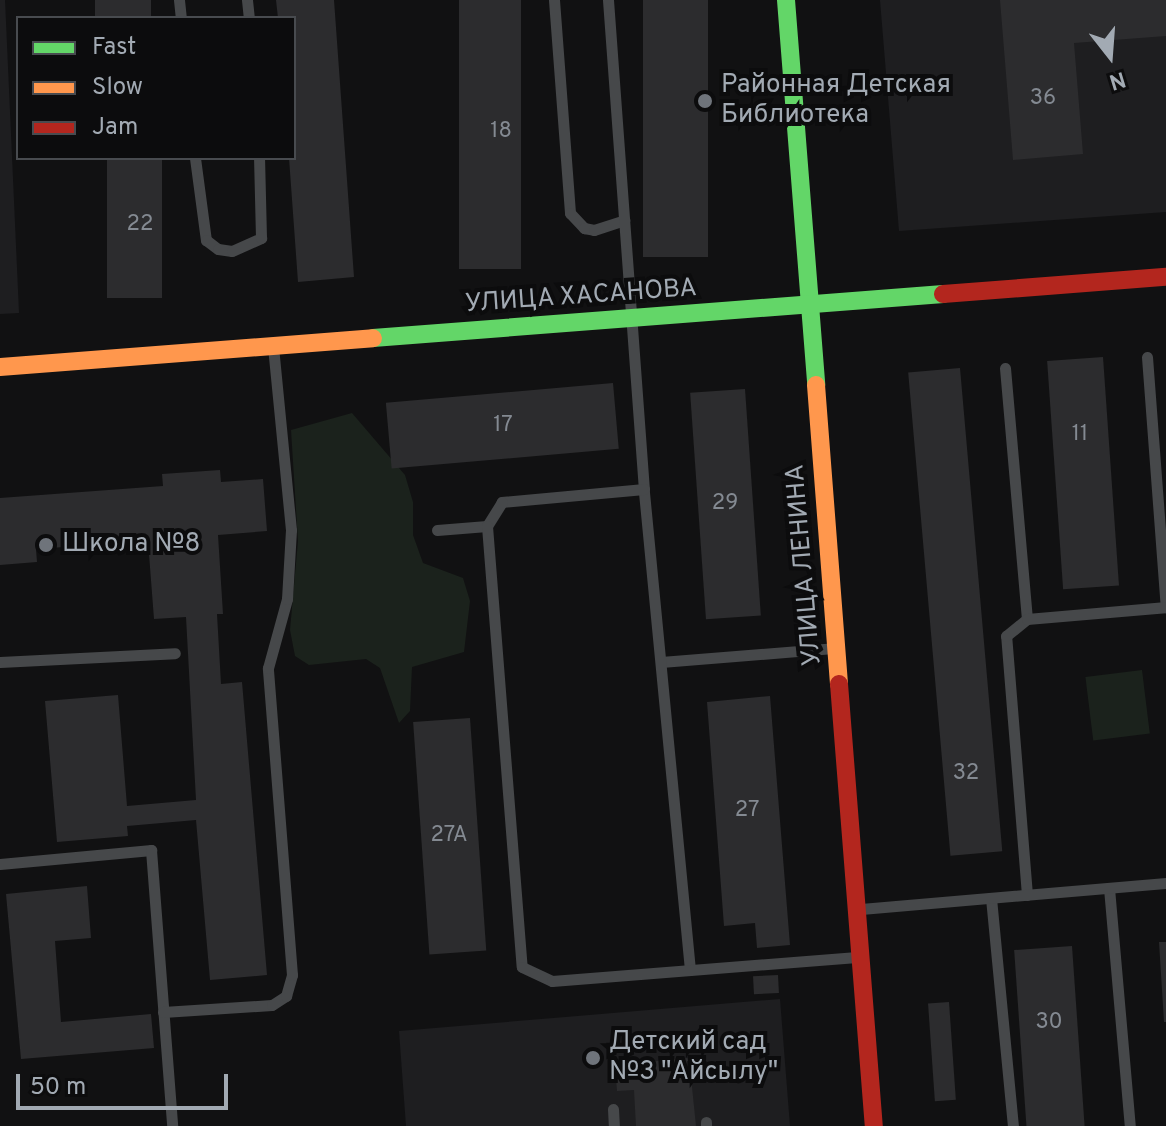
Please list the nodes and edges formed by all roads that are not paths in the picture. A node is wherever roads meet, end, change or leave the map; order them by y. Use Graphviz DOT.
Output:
graph roads {
  1 [pos="554,0"];
  2 [pos="608,0"];
  3 [pos="786,0"];
  4 [pos="195,160"];
  5 [pos="259,160"];
  6 [pos="624,220"];
  7 [pos="1166,277"];
  8 [pos="809,305"];
  9 [pos="632,318"];
  10 [pos="273,347"];
  11 [pos="1147,357"];
  12 [pos="0,367"];
  13 [pos="1005,368"];
  14 [pos="644,489"];
  15 [pos="487,526"];
  16 [pos="437,530"];
  17 [pos="1166,607"];
  18 [pos="1027,619"];
  19 [pos="838,647"];
  20 [pos="175,653"];
  21 [pos="0,662"];
  22 [pos="661,662"];
  23 [pos="0,864"];
  24 [pos="1166,883"];
  25 [pos="1109,888"];
  26 [pos="1027,895"];
  27 [pos="991,898"];
  28 [pos="857,909"];
  29 [pos="861,957"];
  30 [pos="690,970"];
  31 [pos="163,1012"];
  32 [pos="613,1109"];
  33 [pos="172,1126"];
  34 [pos="614,1126"];
  35 [pos="874,1126"];
  36 [pos="1013,1126"];
  37 [pos="1130,1126"];
  1 -- 6 [label="lane"];
  2 -- 6 [label="lane"];
  3 -- 8 [label="street, УЛИЦА ЛЕНИНА"];
  4 -- 5 [label="lane"];
  6 -- 9 [label="lane"];
  7 -- 8 [label="street, УЛИЦА ХАСАНОВА"];
  8 -- 9 [label="street, УЛИЦА ХАСАНОВА"];
  8 -- 19 [label="street, УЛИЦА ЛЕНИНА"];
  9 -- 10 [label="street, УЛИЦА ХАСАНОВА"];
  9 -- 14 [label="lane"];
  10 -- 12 [label="street, УЛИЦА ХАСАНОВА"];
  10 -- 31 [label="lane"];
  11 -- 17 [label="lane"];
  13 -- 18 [label="lane"];
  14 -- 15 [label="lane"];
  14 -- 22 [label="lane"];
  15 -- 16 [label="lane"];
  15 -- 30 [label="lane"];
  17 -- 18 [label="lane"];
  18 -- 26 [label="lane"];
  19 -- 22 [label="lane"];
  19 -- 28 [label="street, УЛИЦА ЛЕНИНА"];
  20 -- 21 [label="lane"];
  22 -- 30 [label="lane"];
  23 -- 31 [label="lane"];
  24 -- 25 [label="lane"];
  25 -- 26 [label="lane"];
  25 -- 37 [label="lane"];
  26 -- 27 [label="lane"];
  27 -- 28 [label="lane"];
  27 -- 36 [label="lane"];
  28 -- 29 [label="street, УЛИЦА ЛЕНИНА"];
  29 -- 30 [label="lane"];
  29 -- 35 [label="street, УЛИЦА ЛЕНИНА"];
  31 -- 33 [label="lane"];
  32 -- 34 [label="lane"];
}
